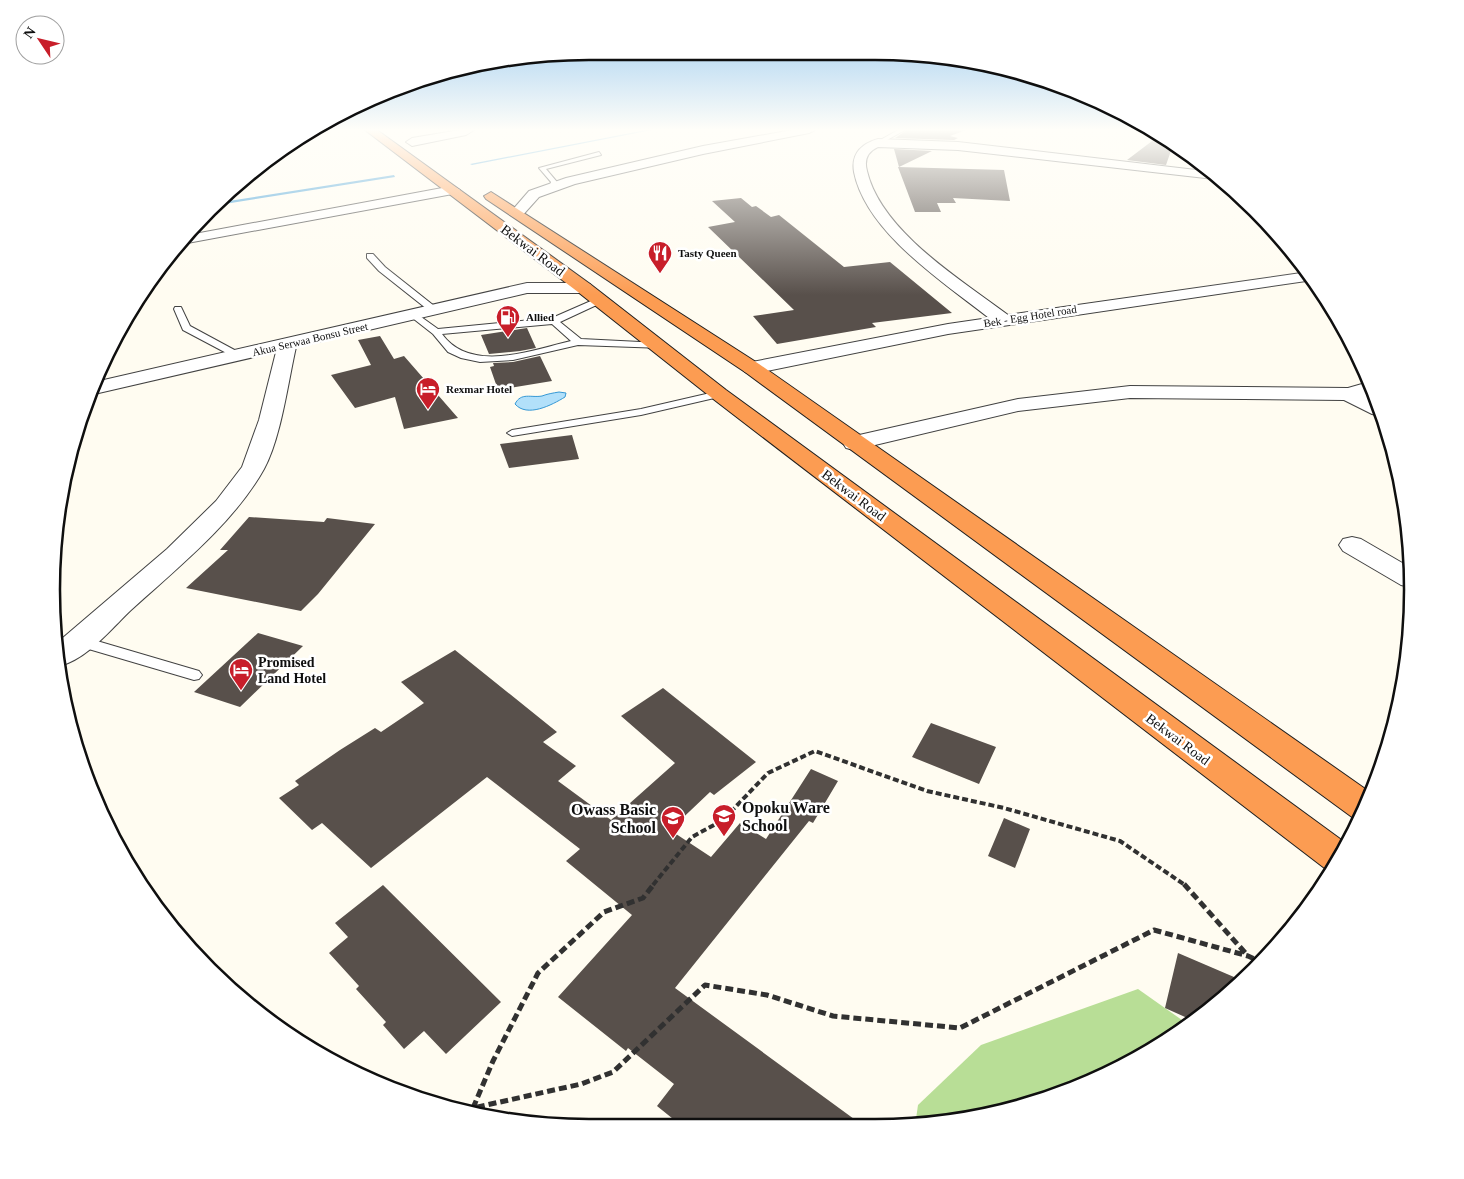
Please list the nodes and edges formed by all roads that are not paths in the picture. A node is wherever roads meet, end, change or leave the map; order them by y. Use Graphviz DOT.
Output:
graph roads {
  1 [pos="445,185"];
  2 [pos="474,185"];
  3 [pos="559,185"];
  4 [pos="863,185"];
  5 [pos="551,187"];
  6 [pos="452,190"];
  7 [pos="516,214"];
  8 [pos="192,239"];
  9 [pos="370,256"];
  10 [pos="558,269"];
  11 [pos="1302,277"];
  12 [pos="527,288"];
  13 [pos="592,294"];
  14 [pos="178,309"];
  15 [pos="435,311"];
  16 [pos="414,316"];
  17 [pos="1004,320"];
  18 [pos="554,321"];
  19 [pos="436,332"];
  20 [pos="578,342"];
  21 [pos="287,344"];
  22 [pos="660,346"];
  23 [pos="237,355"];
  24 [pos="752,368"];
  25 [pos="100,387"];
  26 [pos="1365,390"];
  27 [pos="719,394"];
  28 [pos="1348,394"];
  29 [pos="1371,406"];
  30 [pos="512,433"];
  31 [pos="854,443"];
  32 [pos="897,473"];
  33 [pos="850,492"];
  34 [pos="1352,545"];
  35 [pos="1404,575"];
  36 [pos="80,641"];
  37 [pos="64,652"];
  38 [pos="194,675"];
  39 [pos="1359,803"];
  40 [pos="1333,855"];
  1 -- 6 [label="highway, Bekwai Road"];
  2 -- 7 [label="highway, Bekwai Road"];
  3 -- 5 [label="street"];
  4 -- 17 [label="street"];
  5 -- 7 [label="street"];
  6 -- 8 [label="street"];
  6 -- 10 [label="highway, Bekwai Road"];
  7 -- 24 [label="highway, Bekwai Road"];
  9 -- 15 [label="lane"];
  10 -- 12 [label="street"];
  10 -- 13 [label="highway, Bekwai Road"];
  11 -- 17 [label="street, Bek - Egg Hotel road"];
  12 -- 13 [label="street"];
  12 -- 15 [label="street, Akua Serwaa Bonsu Street"];
  13 -- 18 [label="lane"];
  13 -- 22 [label="highway, Bekwai Road"];
  14 -- 23 [label="lane"];
  15 -- 16 [label="street, Akua Serwaa Bonsu Street"];
  16 -- 19 [label="lane"];
  16 -- 21 [label="street, Akua Serwaa Bonsu Street"];
  17 -- 24 [label="street, Bek - Egg Hotel road"];
  18 -- 19 [label="lane"];
  18 -- 20 [label="lane"];
  19 -- 20 [label="lane"];
  20 -- 22 [label="lane"];
  21 -- 23 [label="street, Akua Serwaa Bonsu Street"];
  21 -- 36 [label="street"];
  22 -- 27 [label="highway, Bekwai Road"];
  23 -- 25 [label="street, Akua Serwaa Bonsu Street"];
  24 -- 31 [label="highway, Bekwai Road"];
  26 -- 28 [label="street"];
  27 -- 30 [label="lane"];
  27 -- 33 [label="highway, Bekwai Road"];
  28 -- 29 [label="street"];
  28 -- 31 [label="street"];
  31 -- 32 [label="highway, Bekwai Road"];
  32 -- 33 [label="highway"];
  32 -- 39 [label="highway, Bekwai Road"];
  33 -- 40 [label="highway, Bekwai Road"];
  34 -- 35 [label="street"];
  36 -- 37 [label="street"];
  36 -- 38 [label="lane"];
}
